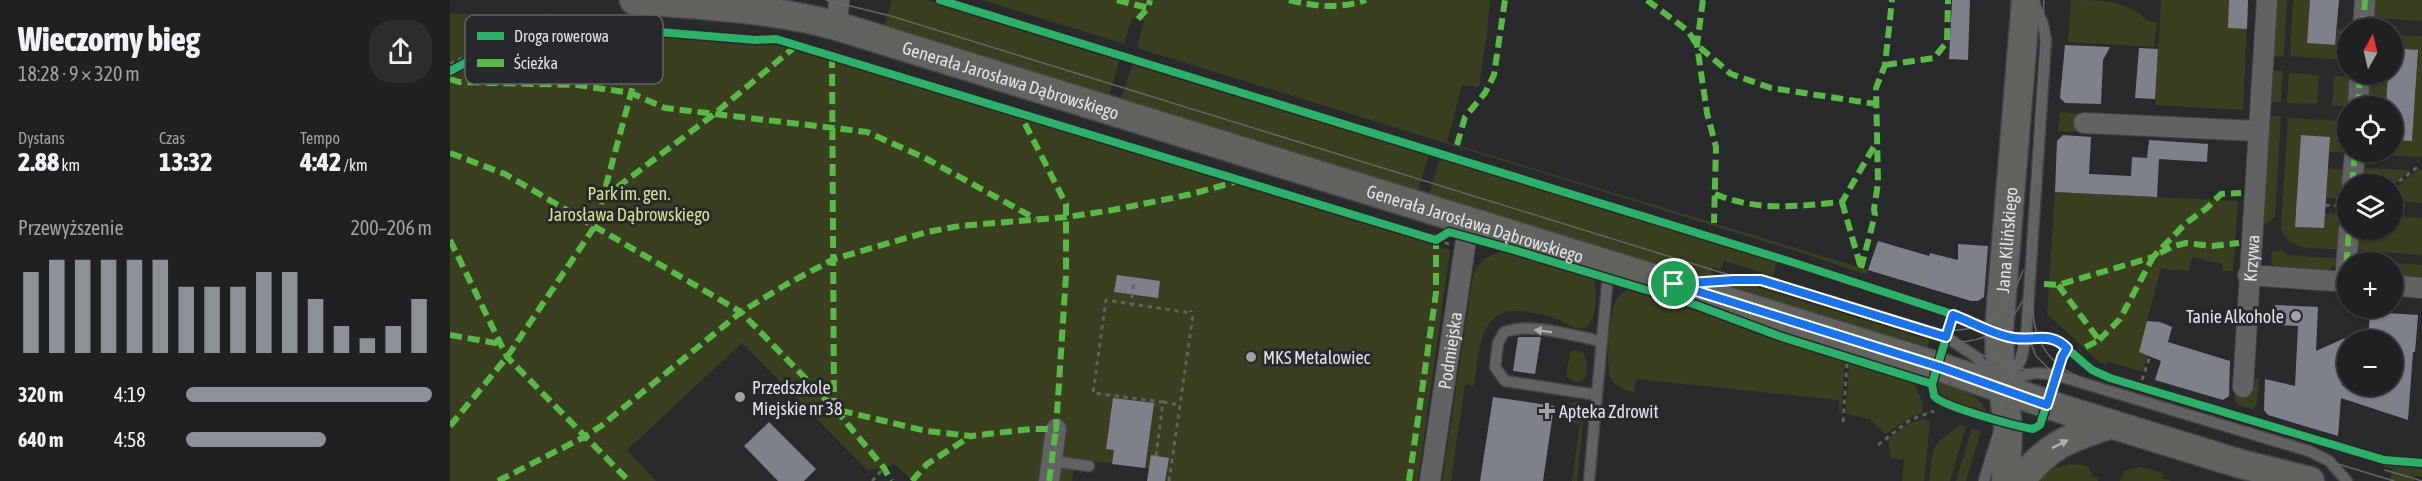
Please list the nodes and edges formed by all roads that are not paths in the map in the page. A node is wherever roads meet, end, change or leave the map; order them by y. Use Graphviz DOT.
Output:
graph roads {
  1 [pos="634,0"];
  2 [pos="2026,0"];
  3 [pos="2032,0"];
  4 [pos="2267,0"];
  5 [pos="2365,0"];
  6 [pos="838,13"];
  7 [pos="2364,18"];
  8 [pos="2084,123"];
  9 [pos="2259,130"];
  10 [pos="1467,229"];
  11 [pos="1609,264"];
  12 [pos="2248,275"];
  13 [pos="2337,281"];
  14 [pos="1674,284"];
  15 [pos="2403,286"];
  16 [pos="2422,288"];
  17 [pos="1601,341"];
  18 [pos="2243,387"];
  19 [pos="2004,390"];
  20 [pos="1597,395"];
  21 [pos="2112,424"];
  22 [pos="1056,429"];
  23 [pos="1052,461"];
  24 [pos="1089,466"];
  25 [pos="1049,481"];
  26 [pos="1430,481"];
  27 [pos="1589,481"];
  28 [pos="1984,481"];
  29 [pos="2006,481"];
  30 [pos="2020,481"];
  31 [pos="2310,481"];
  32 [pos="2347,481"];
  1 -- 6 [label="street, Generała Jarosława Dąbrowskiego"];
  2 -- 19 [label="street, Jana Kilińskiego"];
  3 -- 19 [label="lane"];
  4 -- 9 [label="street, Krzywa"];
  5 -- 7 [label="street"];
  6 -- 10 [label="street, Generała Jarosława Dąbrowskiego"];
  8 -- 9 [label="street"];
  9 -- 12 [label="street, Krzywa"];
  10 -- 11 [label="street, Generała Jarosława Dąbrowskiego"];
  10 -- 26 [label="street, Podmiejska"];
  11 -- 14 [label="street, Generała Jarosława Dąbrowskiego"];
  11 -- 17 [label="lane"];
  12 -- 13 [label="street"];
  12 -- 18 [label="street, Krzywa"];
  14 -- 19 [label="street, Generała Jarosława Dąbrowskiego"];
  14 -- 19 [label="lane"];
  15 -- 16 [label="street"];
  17 -- 20 [label="lane"];
  17 -- 20 [label="lane, one-way"];
  19 -- 21 [label="street, Generała Jarosława Dąbrowskiego"];
  19 -- 28 [label="lane"];
  19 -- 29 [label="street, Jana Kilińskiego"];
  19 -- 32 [label="lane"];
  20 -- 27 [label="lane"];
  30 -- 21 [label="street, one-way"];
  21 -- 31 [label="street, Generała Jarosława Dąbrowskiego"];
  22 -- 23 [label="street"];
  23 -- 24 [label="lane"];
  23 -- 25 [label="street"];
}
